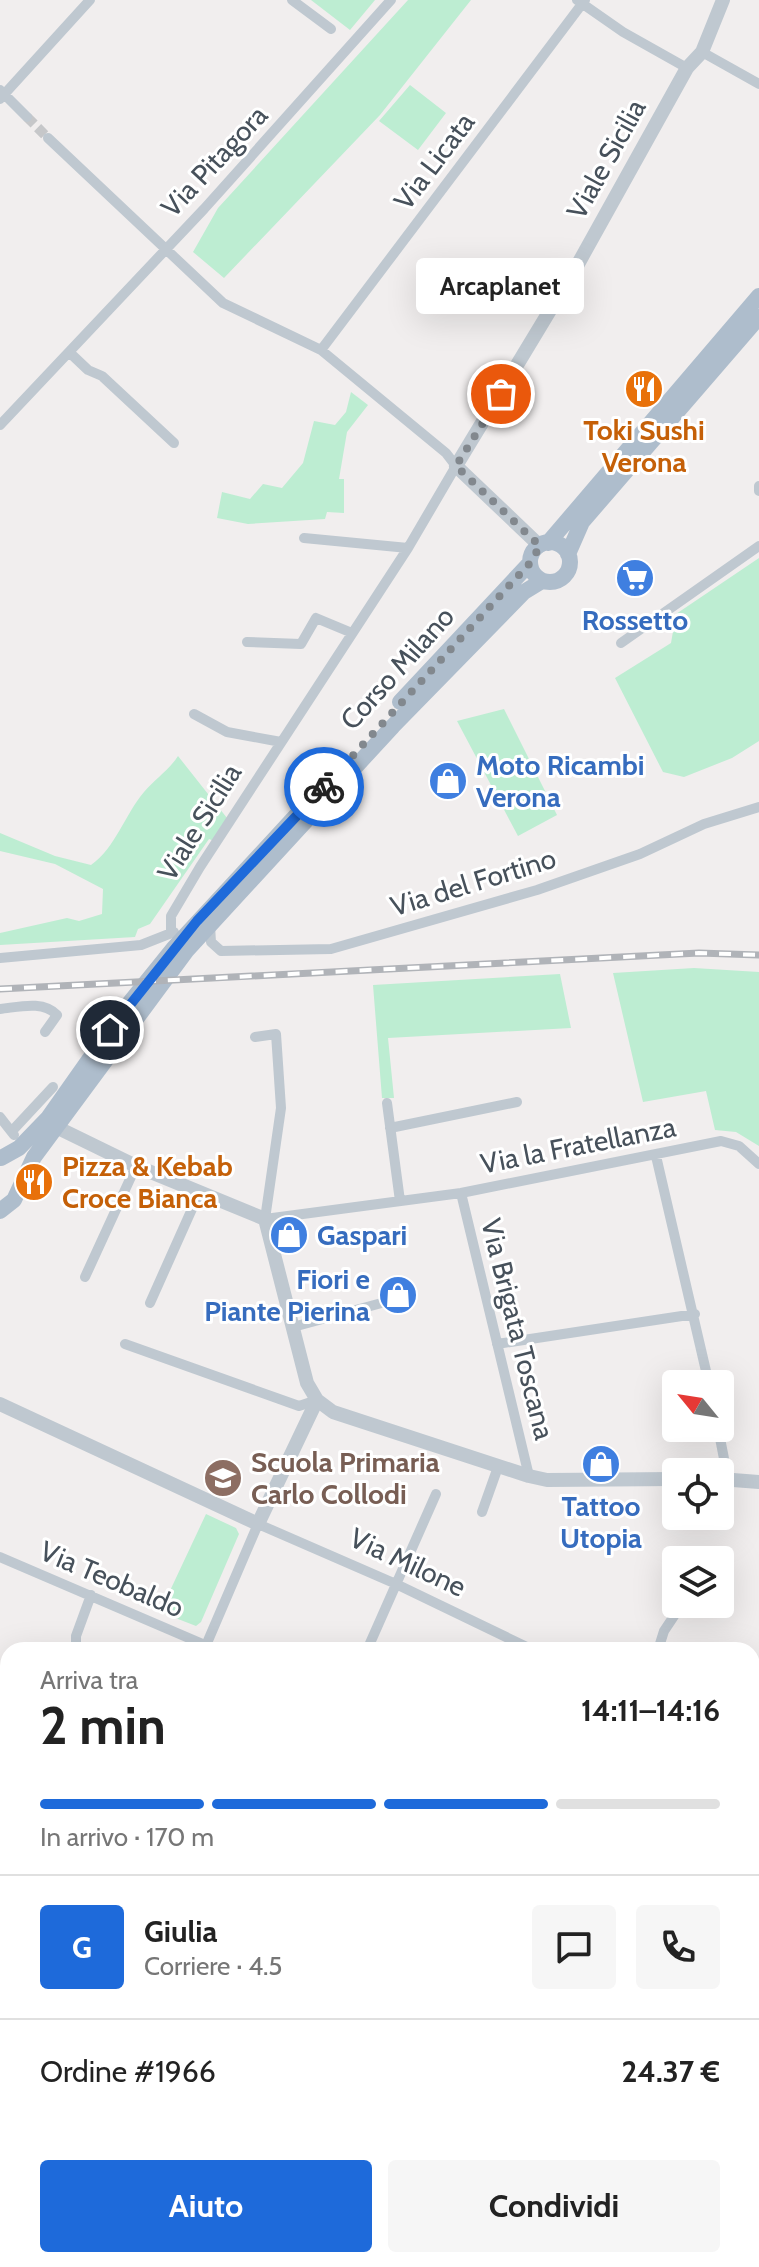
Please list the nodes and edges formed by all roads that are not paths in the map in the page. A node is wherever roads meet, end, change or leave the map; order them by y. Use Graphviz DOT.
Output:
graph roads {
  1 [pos="90,0"];
  2 [pos="292,0"];
  3 [pos="391,0"];
  4 [pos="723,0"];
  5 [pos="582,1"];
  6 [pos="331,29"];
  7 [pos="702,52"];
  8 [pos="687,68"];
  9 [pos="759,84"];
  10 [pos="1,95"];
  11 [pos="27,117"];
  12 [pos="48,138"];
  13 [pos="166,250"];
  14 [pos="759,296"];
  15 [pos="759,317"];
  16 [pos="321,350"];
  17 [pos="69,352"];
  18 [pos="0,425"];
  19 [pos="174,443"];
  20 [pos="456,466"];
  21 [pos="304,538"];
  22 [pos="544,544"];
  23 [pos="759,546"];
  24 [pos="408,548"];
  25 [pos="568,554"];
  26 [pos="530,563"];
  27 [pos="542,581"];
  28 [pos="352,633"];
  29 [pos="247,642"];
  30 [pos="621,643"];
  31 [pos="194,714"];
  32 [pos="281,742"];
  33 [pos="759,807"];
  34 [pos="210,925"];
  35 [pos="190,929"];
  36 [pos="171,933"];
  37 [pos="146,944"];
  38 [pos="0,958"];
  39 [pos="163,960"];
  40 [pos="151,986"];
  41 [pos="0,1009"];
  42 [pos="45,1032"];
  43 [pos="255,1037"];
  44 [pos="53,1087"];
  45 [pos="517,1102"];
  46 [pos="387,1103"];
  47 [pos="0,1117"];
  48 [pos="56,1127"];
  49 [pos="390,1128"];
  50 [pos="12,1131"];
  51 [pos="19,1148"];
  52 [pos="656,1156"];
  53 [pos="0,1158"];
  54 [pos="759,1164"];
  55 [pos="136,1166"];
  56 [pos="19,1183"];
  57 [pos="200,1191"];
  58 [pos="461,1193"];
  59 [pos="400,1201"];
  60 [pos="0,1211"];
  61 [pos="265,1219"];
  62 [pos="85,1277"];
  63 [pos="389,1301"];
  64 [pos="150,1303"];
  65 [pos="695,1314"];
  66 [pos="293,1327"];
  67 [pos="125,1344"];
  68 [pos="497,1344"];
  69 [pos="706,1370"];
  70 [pos="317,1400"];
  71 [pos="0,1404"];
  72 [pos="498,1467"];
  73 [pos="529,1476"];
  74 [pos="662,1479"];
  75 [pos="734,1480"];
  76 [pos="759,1482"];
  77 [pos="436,1494"];
  78 [pos="482,1512"];
  79 [pos="258,1524"];
  80 [pos="0,1557"];
  81 [pos="396,1584"];
  82 [pos="91,1595"];
  83 [pos="673,1618"];
  84 [pos="76,1642"];
  85 [pos="192,1642"];
  86 [pos="208,1642"];
  87 [pos="371,1642"];
  88 [pos="516,1642"];
  89 [pos="661,1642"];
  1 -- 10 [label="street"];
  2 -- 6 [label="street"];
  3 -- 13 [label="street, Via Pitagora"];
  4 -- 7 [label="street, Viale Sicilia"];
  5 -- 8 [label="street"];
  5 -- 16 [label="street, Via Licata"];
  7 -- 8 [label="street, Viale Sicilia"];
  7 -- 9 [label="street"];
  8 -- 20 [label="street, Viale Sicilia"];
  10 -- 11 [label="street"];
  12 -- 13 [label="street"];
  13 -- 16 [label="street"];
  13 -- 17 [label="street, Via Pitagora"];
  14 -- 22 [label="main road"];
  15 -- 25 [label="main road"];
  16 -- 20 [label="street"];
  17 -- 18 [label="street, Via Pitagora"];
  17 -- 19 [label="street"];
  20 -- 22 [label="street"];
  20 -- 24 [label="street, Viale Sicilia"];
  21 -- 24 [label="street"];
  22 -- 25 [label="main road"];
  22 -- 26 [label="main road"];
  23 -- 30 [label="street"];
  24 -- 28 [label="street, Viale Sicilia"];
  25 -- 27 [label="main road"];
  26 -- 27 [label="main road"];
  26 -- 35 [label="main road, Corso Milano"];
  27 -- 34 [label="main road, Corso Milano"];
  28 -- 29 [label="street"];
  28 -- 32 [label="street, Viale Sicilia"];
  31 -- 32 [label="street, Viale Sicilia"];
  32 -- 36 [label="street, Viale Sicilia"];
  33 -- 34 [label="street, Via del Fortino"];
  34 -- 40 [label="main road, Corso Milano"];
  35 -- 36 [label="street"];
  35 -- 39 [label="main road, Corso Milano"];
  36 -- 37 [label="street"];
  37 -- 38 [label="street"];
  37 -- 39 [label="street"];
  39 -- 40 [label="main road, Corso Milano"];
  40 -- 48 [label="main road"];
  40 -- 51 [label="main road"];
  41 -- 42 [label="street"];
  43 -- 61 [label="street"];
  44 -- 50 [label="street"];
  45 -- 49 [label="street, Via la Fratellanza"];
  46 -- 49 [label="street"];
  47 -- 50 [label="street"];
  48 -- 55 [label="street"];
  48 -- 56 [label="main road"];
  49 -- 59 [label="street"];
  50 -- 51 [label="street"];
  51 -- 53 [label="main road"];
  52 -- 54 [label="street, Via la Fratellanza"];
  52 -- 58 [label="street, Via la Fratellanza"];
  52 -- 65 [label="street"];
  53 -- 56 [label="main road"];
  55 -- 57 [label="street"];
  55 -- 62 [label="street"];
  56 -- 60 [label="main road"];
  57 -- 61 [label="street"];
  57 -- 64 [label="street"];
  58 -- 59 [label="street, Via la Fratellanza"];
  58 -- 68 [label="street, Via Brigata Toscana"];
  59 -- 61 [label="street, Via la Fratellanza"];
  61 -- 66 [label="street"];
  63 -- 66 [label="street"];
  65 -- 68 [label="street"];
  65 -- 69 [label="street"];
  66 -- 70 [label="street"];
  67 -- 70 [label="street"];
  68 -- 73 [label="street, Via Brigata Toscana"];
  70 -- 72 [label="street"];
  70 -- 79 [label="street"];
  71 -- 79 [label="street, Via Milone"];
  72 -- 73 [label="street"];
  72 -- 78 [label="street"];
  73 -- 74 [label="street"];
  75 -- 76 [label="street"];
  77 -- 81 [label="street"];
  79 -- 81 [label="street, Via Milone"];
  79 -- 86 [label="street"];
  80 -- 82 [label="street, Via Teobaldo"];
  81 -- 87 [label="street"];
  81 -- 88 [label="street, Via Milone"];
  82 -- 84 [label="street"];
  82 -- 85 [label="street, Via Teobaldo"];
  83 -- 89 [label="street"];
}
